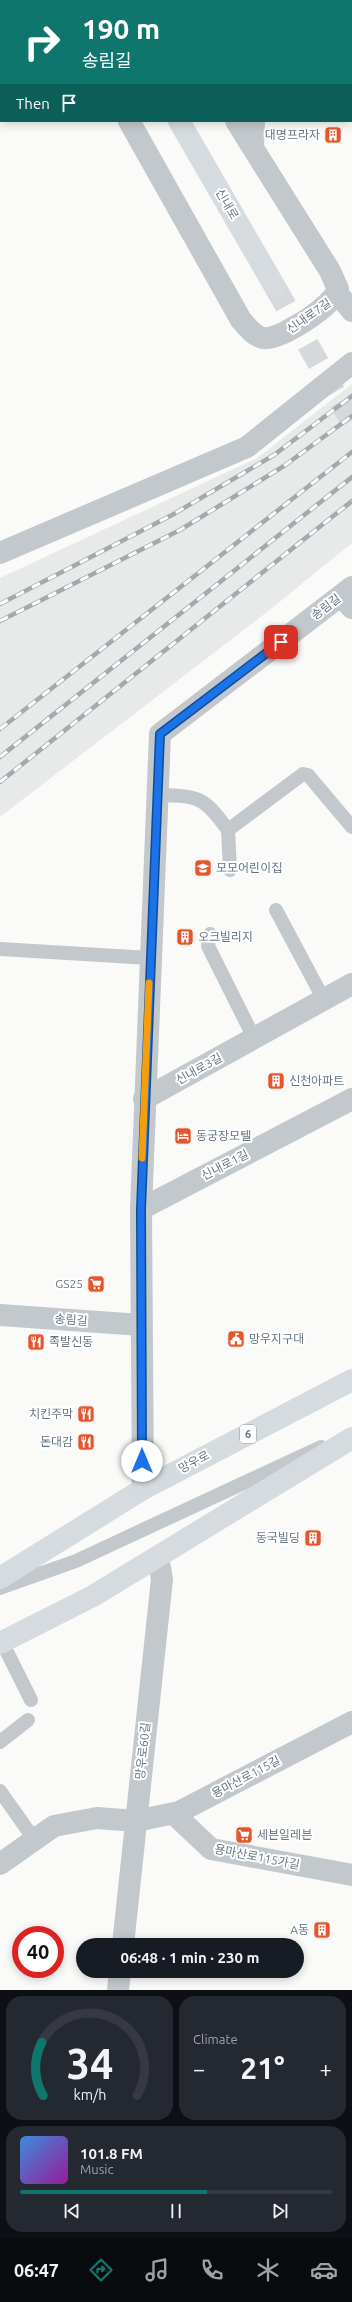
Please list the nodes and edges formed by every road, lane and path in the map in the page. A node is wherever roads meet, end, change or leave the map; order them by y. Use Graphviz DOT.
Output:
graph roads {
  1 [pos="130,122"];
  2 [pos="180,122"];
  3 [pos="250,127"];
  4 [pos="275,287"];
  5 [pos="337,293"];
  6 [pos="352,311"];
  7 [pos="352,363"];
  8 [pos="0,553"];
  9 [pos="348,597"];
  10 [pos="157,795"];
  11 [pos="352,827"];
  12 [pos="228,830"];
  13 [pos="230,870"];
  14 [pos="276,910"];
  15 [pos="210,934"];
  16 [pos="0,950"];
  17 [pos="150,958"];
  18 [pos="352,984"];
  19 [pos="324,1000"];
  20 [pos="254,1038"];
  21 [pos="144,1099"];
  22 [pos="352,1099"];
  23 [pos="141,1209"];
  24 [pos="0,1316"];
  25 [pos="141,1325"];
  26 [pos="352,1380"];
  27 [pos="352,1433"];
  28 [pos="352,1438"];
  29 [pos="143,1489"];
  30 [pos="158,1557"];
  31 [pos="0,1578"];
  32 [pos="0,1588"];
  33 [pos="1,1642"];
  34 [pos="31,1700"];
  35 [pos="28,1720"];
  36 [pos="352,1722"];
  37 [pos="0,1742"];
  38 [pos="0,1791"];
  39 [pos="174,1814"];
  40 [pos="136,1821"];
  41 [pos="34,1839"];
  42 [pos="0,1864"];
  43 [pos="352,1875"];
  44 [pos="124,1938"];
  45 [pos="119,1978"];
  46 [pos="118,1990"];
  1 -- 5 [label="street, 신내로7길"];
  2 -- 4 [label="main road, 신내로"];
  3 -- 5 [label="street, 신내로7길"];
  5 -- 6 [label="street"];
  7 -- 8 [label="street"];
  9 -- 10 [label="street, 송림길"];
  10 -- 12 [label="lane"];
  10 -- 17 [label="street, 송림길"];
  11 -- 12 [label="lane"];
  12 -- 13 [label="lane"];
  14 -- 19 [label="lane"];
  15 -- 20 [label="lane"];
  16 -- 17 [label="lane"];
  17 -- 21 [label="street, 송림길"];
  18 -- 19 [label="street, 신내로3길"];
  19 -- 20 [label="street, 신내로3길"];
  20 -- 21 [label="street, 신내로3길"];
  21 -- 23 [label="street, 송림길"];
  22 -- 23 [label="street, 신내로1길"];
  23 -- 25 [label="street, 송림길"];
  24 -- 25 [label="street, 송림길"];
  25 -- 29 [label="street, 송림길"];
  26 -- 29 [label="main road, 망우로 / 6"];
  27 -- 32 [label="lane"];
  28 -- 30 [label="main road"];
  29 -- 31 [label="main road, 망우로 / 6"];
  30 -- 33 [label="main road"];
  30 -- 40 [label="street, 망우로60길"];
  33 -- 34 [label="lane"];
  35 -- 37 [label="lane"];
  36 -- 39 [label="street, 용마산로115길"];
  38 -- 41 [label="lane"];
  39 -- 40 [label="street, 용마산로115길"];
  39 -- 43 [label="street, 용마산로115가길"];
  40 -- 41 [label="street, 용마산로115길"];
  40 -- 44 [label="street, 망우로60길"];
  41 -- 42 [label="street, 용마산로115길"];
  45 -- 46 [label="street"];
}
